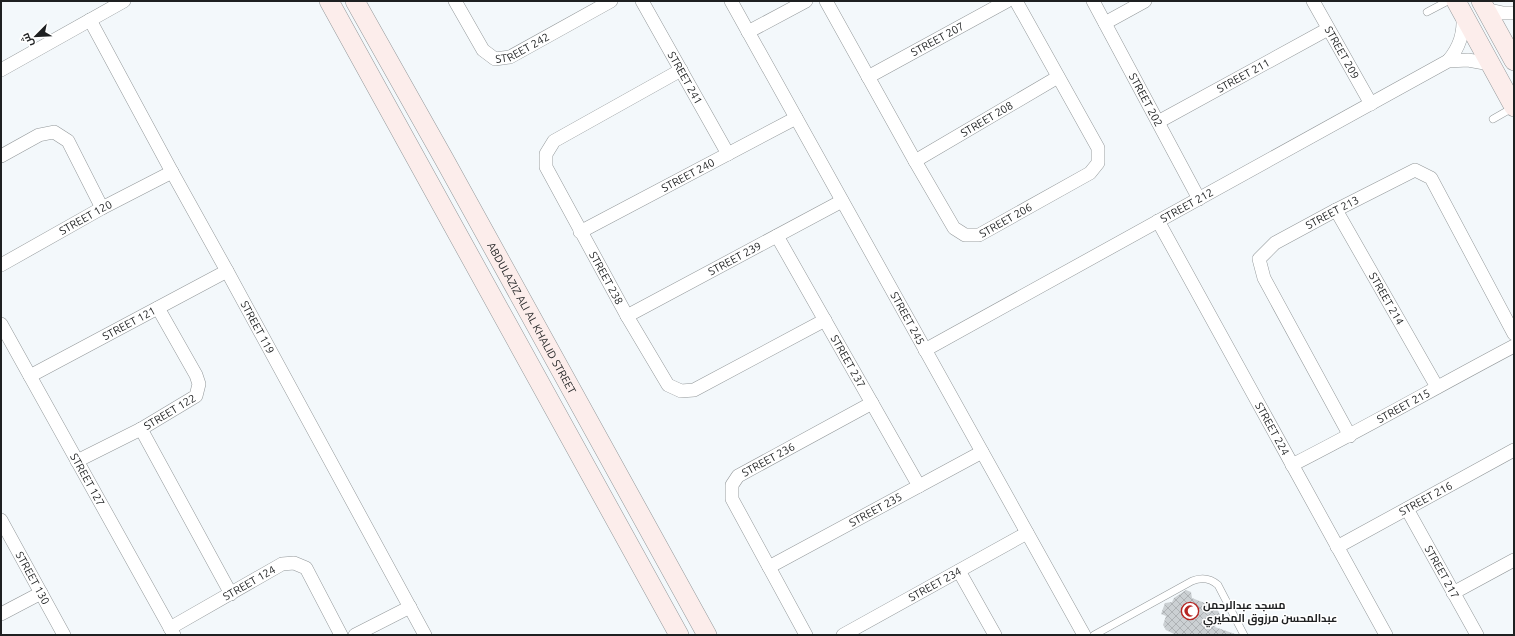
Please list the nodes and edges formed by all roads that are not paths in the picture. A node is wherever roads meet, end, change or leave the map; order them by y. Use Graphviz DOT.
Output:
graph roads {
  1 [pos="124,1"];
  2 [pos="330,1"];
  3 [pos="355,1"];
  4 [pos="455,1"];
  5 [pos="611,1"];
  6 [pos="642,1"];
  7 [pos="731,1"];
  8 [pos="806,1"];
  9 [pos="826,1"];
  10 [pos="1007,1"];
  11 [pos="1016,1"];
  12 [pos="1093,1"];
  13 [pos="1145,1"];
  14 [pos="1313,1"];
  15 [pos="1448,1"];
  16 [pos="1483,5"];
  17 [pos="1460,8"];
  18 [pos="1427,12"];
  19 [pos="1514,13"];
  20 [pos="90,20"];
  21 [pos="1105,23"];
  22 [pos="1328,29"];
  23 [pos="748,32"];
  24 [pos="1514,39"];
  25 [pos="1513,59"];
  26 [pos="1448,61"];
  27 [pos="1490,64"];
  28 [pos="1,70"];
  29 [pos="681,70"];
  30 [pos="868,77"];
  31 [pos="1058,77"];
  32 [pos="373,79"];
  33 [pos="1371,104"];
  34 [pos="1514,107"];
  35 [pos="796,118"];
  36 [pos="1493,119"];
  37 [pos="1158,122"];
  38 [pos="728,154"];
  39 [pos="1,156"];
  40 [pos="444,159"];
  41 [pos="914,161"];
  42 [pos="172,172"];
  43 [pos="1199,199"];
  44 [pos="842,201"];
  45 [pos="102,208"];
  46 [pos="1336,210"];
  47 [pos="1158,221"];
  48 [pos="580,232"];
  49 [pos="777,236"];
  50 [pos="1,265"];
  51 [pos="227,271"];
  52 [pos="158,308"];
  53 [pos="627,316"];
  54 [pos="825,320"];
  55 [pos="1,324"];
  56 [pos="1514,334"];
  57 [pos="1514,346"];
  58 [pos="925,350"];
  59 [pos="30,376"];
  60 [pos="1437,387"];
  61 [pos="872,403"];
  62 [pos="562,424"];
  63 [pos="141,429"];
  64 [pos="1350,436"];
  65 [pos="1514,450"];
  66 [pos="982,452"];
  67 [pos="77,461"];
  68 [pos="1292,465"];
  69 [pos="919,486"];
  70 [pos="638,509"];
  71 [pos="1407,509"];
  72 [pos="1,520"];
  73 [pos="1027,533"];
  74 [pos="1337,547"];
  75 [pos="1514,560"];
  76 [pos="769,567"];
  77 [pos="959,571"];
  78 [pos="41,593"];
  79 [pos="1453,593"];
  80 [pos="231,594"];
  81 [pos="410,608"];
  82 [pos="1,614"];
  83 [pos="172,632"];
  84 [pos="64,635"];
  85 [pos="340,635"];
  86 [pos="355,635"];
  87 [pos="425,635"];
  88 [pos="679,635"];
  89 [pos="707,635"];
  90 [pos="806,635"];
  91 [pos="843,635"];
  92 [pos="995,635"];
  93 [pos="1084,635"];
  94 [pos="1094,635"];
  95 [pos="1244,635"];
  96 [pos="1386,635"];
  97 [pos="1477,635"];
  1 -- 20 [label="street"];
  2 -- 32 [label="street"];
  3 -- 40 [label="street, ABDULAZIZ ALI AL KHALID STREET"];
  4 -- 5 [label="street, STREET 242"];
  6 -- 29 [label="street, STREET 241"];
  7 -- 23 [label="street, STREET 245"];
  8 -- 23 [label="street"];
  9 -- 30 [label="street, STREET 206"];
  10 -- 30 [label="street, STREET 207"];
  11 -- 31 [label="street, STREET 206"];
  12 -- 21 [label="street, STREET 202"];
  13 -- 21 [label="street"];
  14 -- 22 [label="street, STREET 209"];
  15 -- 18 [label="lane"];
  16 -- 19 [label="street"];
  16 -- 25 [label="street"];
  17 -- 26 [label="street, STREET 212"];
  17 -- 27 [label="street"];
  20 -- 28 [label="street"];
  20 -- 42 [label="street, STREET 119"];
  21 -- 37 [label="street, STREET 202"];
  22 -- 33 [label="street, STREET 209"];
  22 -- 37 [label="street, STREET 211"];
  23 -- 35 [label="street, STREET 245"];
  24 -- 25 [label="street"];
  26 -- 27 [label="street, STREET 212"];
  26 -- 33 [label="street, STREET 212"];
  27 -- 34 [label="street"];
  29 -- 38 [label="street, STREET 241"];
  29 -- 48 [label="street, STREET 238"];
  30 -- 41 [label="street, STREET 206"];
  31 -- 41 [label="street, STREET 208"];
  31 -- 41 [label="street, STREET 206"];
  32 -- 40 [label="street"];
  32 -- 62 [label="street"];
  33 -- 43 [label="street, STREET 212"];
  34 -- 36 [label="lane"];
  35 -- 38 [label="street, STREET 240"];
  35 -- 44 [label="street, STREET 245"];
  37 -- 43 [label="street, STREET 202"];
  38 -- 48 [label="street, STREET 240"];
  39 -- 45 [label="street"];
  40 -- 70 [label="street, ABDULAZIZ ALI AL KHALID STREET"];
  42 -- 45 [label="street, STREET 120"];
  42 -- 51 [label="street, STREET 119"];
  43 -- 47 [label="street, STREET 212"];
  44 -- 49 [label="street, STREET 239"];
  44 -- 58 [label="street, STREET 245"];
  45 -- 50 [label="street, STREET 120"];
  46 -- 56 [label="street, STREET 213"];
  46 -- 60 [label="street, STREET 214"];
  46 -- 64 [label="street, STREET 213"];
  47 -- 58 [label="street, STREET 212"];
  47 -- 68 [label="street, STREET 224"];
  48 -- 53 [label="street, STREET 238"];
  49 -- 53 [label="street, STREET 239"];
  49 -- 54 [label="street, STREET 237"];
  51 -- 52 [label="street, STREET 121"];
  51 -- 81 [label="street, STREET 119"];
  52 -- 59 [label="street, STREET 121"];
  52 -- 63 [label="street, STREET 122"];
  53 -- 54 [label="street, STREET 238"];
  54 -- 61 [label="street, STREET 237"];
  55 -- 59 [label="street, STREET 127"];
  57 -- 60 [label="street, STREET 215"];
  58 -- 66 [label="street, STREET 245"];
  59 -- 67 [label="street, STREET 127"];
  60 -- 64 [label="street, STREET 215"];
  61 -- 69 [label="street, STREET 237"];
  61 -- 76 [label="street, STREET 236"];
  62 -- 70 [label="street"];
  62 -- 88 [label="street"];
  63 -- 67 [label="street, STREET 122"];
  63 -- 80 [label="street"];
  64 -- 68 [label="street, STREET 215"];
  65 -- 71 [label="street, STREET 216"];
  66 -- 69 [label="street, STREET 235"];
  66 -- 73 [label="street, STREET 245"];
  67 -- 83 [label="street, STREET 127"];
  68 -- 74 [label="street, STREET 224"];
  69 -- 76 [label="street, STREET 235"];
  70 -- 89 [label="street, ABDULAZIZ ALI AL KHALID STREET"];
  71 -- 74 [label="street, STREET 216"];
  71 -- 79 [label="street, STREET 217"];
  72 -- 78 [label="street, STREET 130"];
  73 -- 77 [label="street, STREET 234"];
  73 -- 93 [label="street, STREET 245"];
  74 -- 96 [label="street, STREET 224"];
  75 -- 79 [label="street"];
  76 -- 90 [label="street, STREET 236"];
  77 -- 91 [label="street, STREET 234"];
  77 -- 92 [label="street"];
  78 -- 82 [label="street"];
  78 -- 84 [label="street, STREET 130"];
  79 -- 97 [label="street, STREET 217"];
  80 -- 83 [label="street, STREET 124"];
  80 -- 85 [label="street, STREET 124"];
  81 -- 86 [label="street"];
  81 -- 87 [label="street, STREET 119"];
  94 -- 95 [label="lane"];
}
